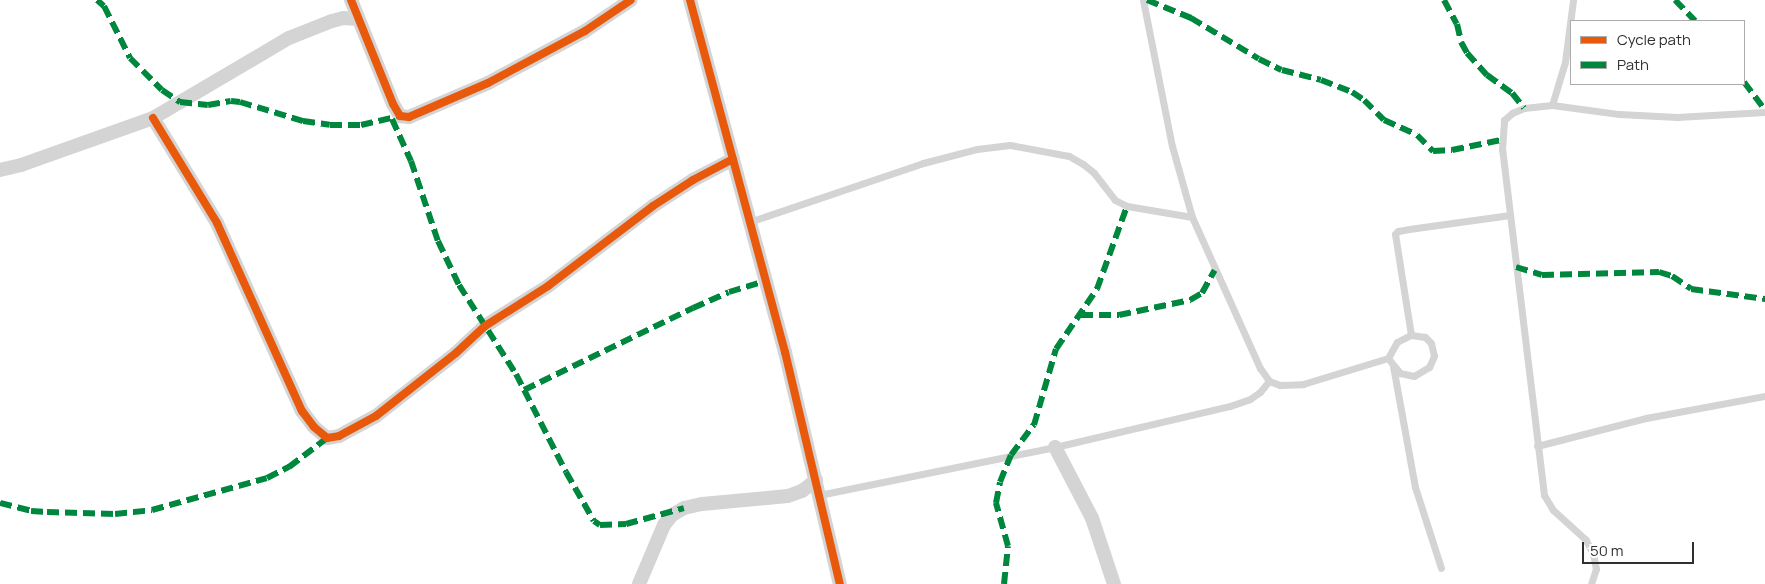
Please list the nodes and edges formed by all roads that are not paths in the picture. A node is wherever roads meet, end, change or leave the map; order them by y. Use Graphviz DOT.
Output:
graph roads {
  1 [pos="350,0"];
  2 [pos="631,0"];
  3 [pos="690,0"];
  4 [pos="1143,0"];
  5 [pos="1573,0"];
  6 [pos="358,19"];
  7 [pos="1570,20"];
  8 [pos="1570,23"];
  9 [pos="1552,105"];
  10 [pos="1765,112"];
  11 [pos="153,118"];
  12 [pos="733,159"];
  13 [pos="0,170"];
  14 [pos="1510,215"];
  15 [pos="1192,216"];
  16 [pos="749,222"];
  17 [pos="1411,335"];
  18 [pos="1388,358"];
  19 [pos="1393,366"];
  20 [pos="1268,381"];
  21 [pos="1765,396"];
  22 [pos="1537,446"];
  23 [pos="1056,447"];
  24 [pos="816,480"];
  25 [pos="819,495"];
  26 [pos="1441,568"];
  27 [pos="639,584"];
  28 [pos="840,584"];
  29 [pos="1114,584"];
  30 [pos="1591,584"];
  1 -- 6 [label="street"];
  2 -- 6 [label="street"];
  3 -- 12 [label="street"];
  4 -- 15 [label="lane"];
  5 -- 7 [label="lane"];
  6 -- 11 [label="street"];
  8 -- 9 [label="lane"];
  9 -- 10 [label="lane"];
  9 -- 14 [label="lane"];
  11 -- 12 [label="street"];
  11 -- 13 [label="street"];
  12 -- 16 [label="street"];
  14 -- 17 [label="lane"];
  14 -- 22 [label="lane"];
  15 -- 16 [label="lane"];
  15 -- 20 [label="lane"];
  16 -- 24 [label="street"];
  17 -- 18 [label="lane"];
  17 -- 19 [label="lane"];
  18 -- 19 [label="lane"];
  18 -- 20 [label="lane"];
  19 -- 26 [label="lane"];
  20 -- 23 [label="lane"];
  21 -- 22 [label="lane"];
  22 -- 30 [label="lane"];
  23 -- 25 [label="lane"];
  23 -- 29 [label="street"];
  24 -- 25 [label="street"];
  24 -- 27 [label="street"];
  25 -- 28 [label="street"];
}
